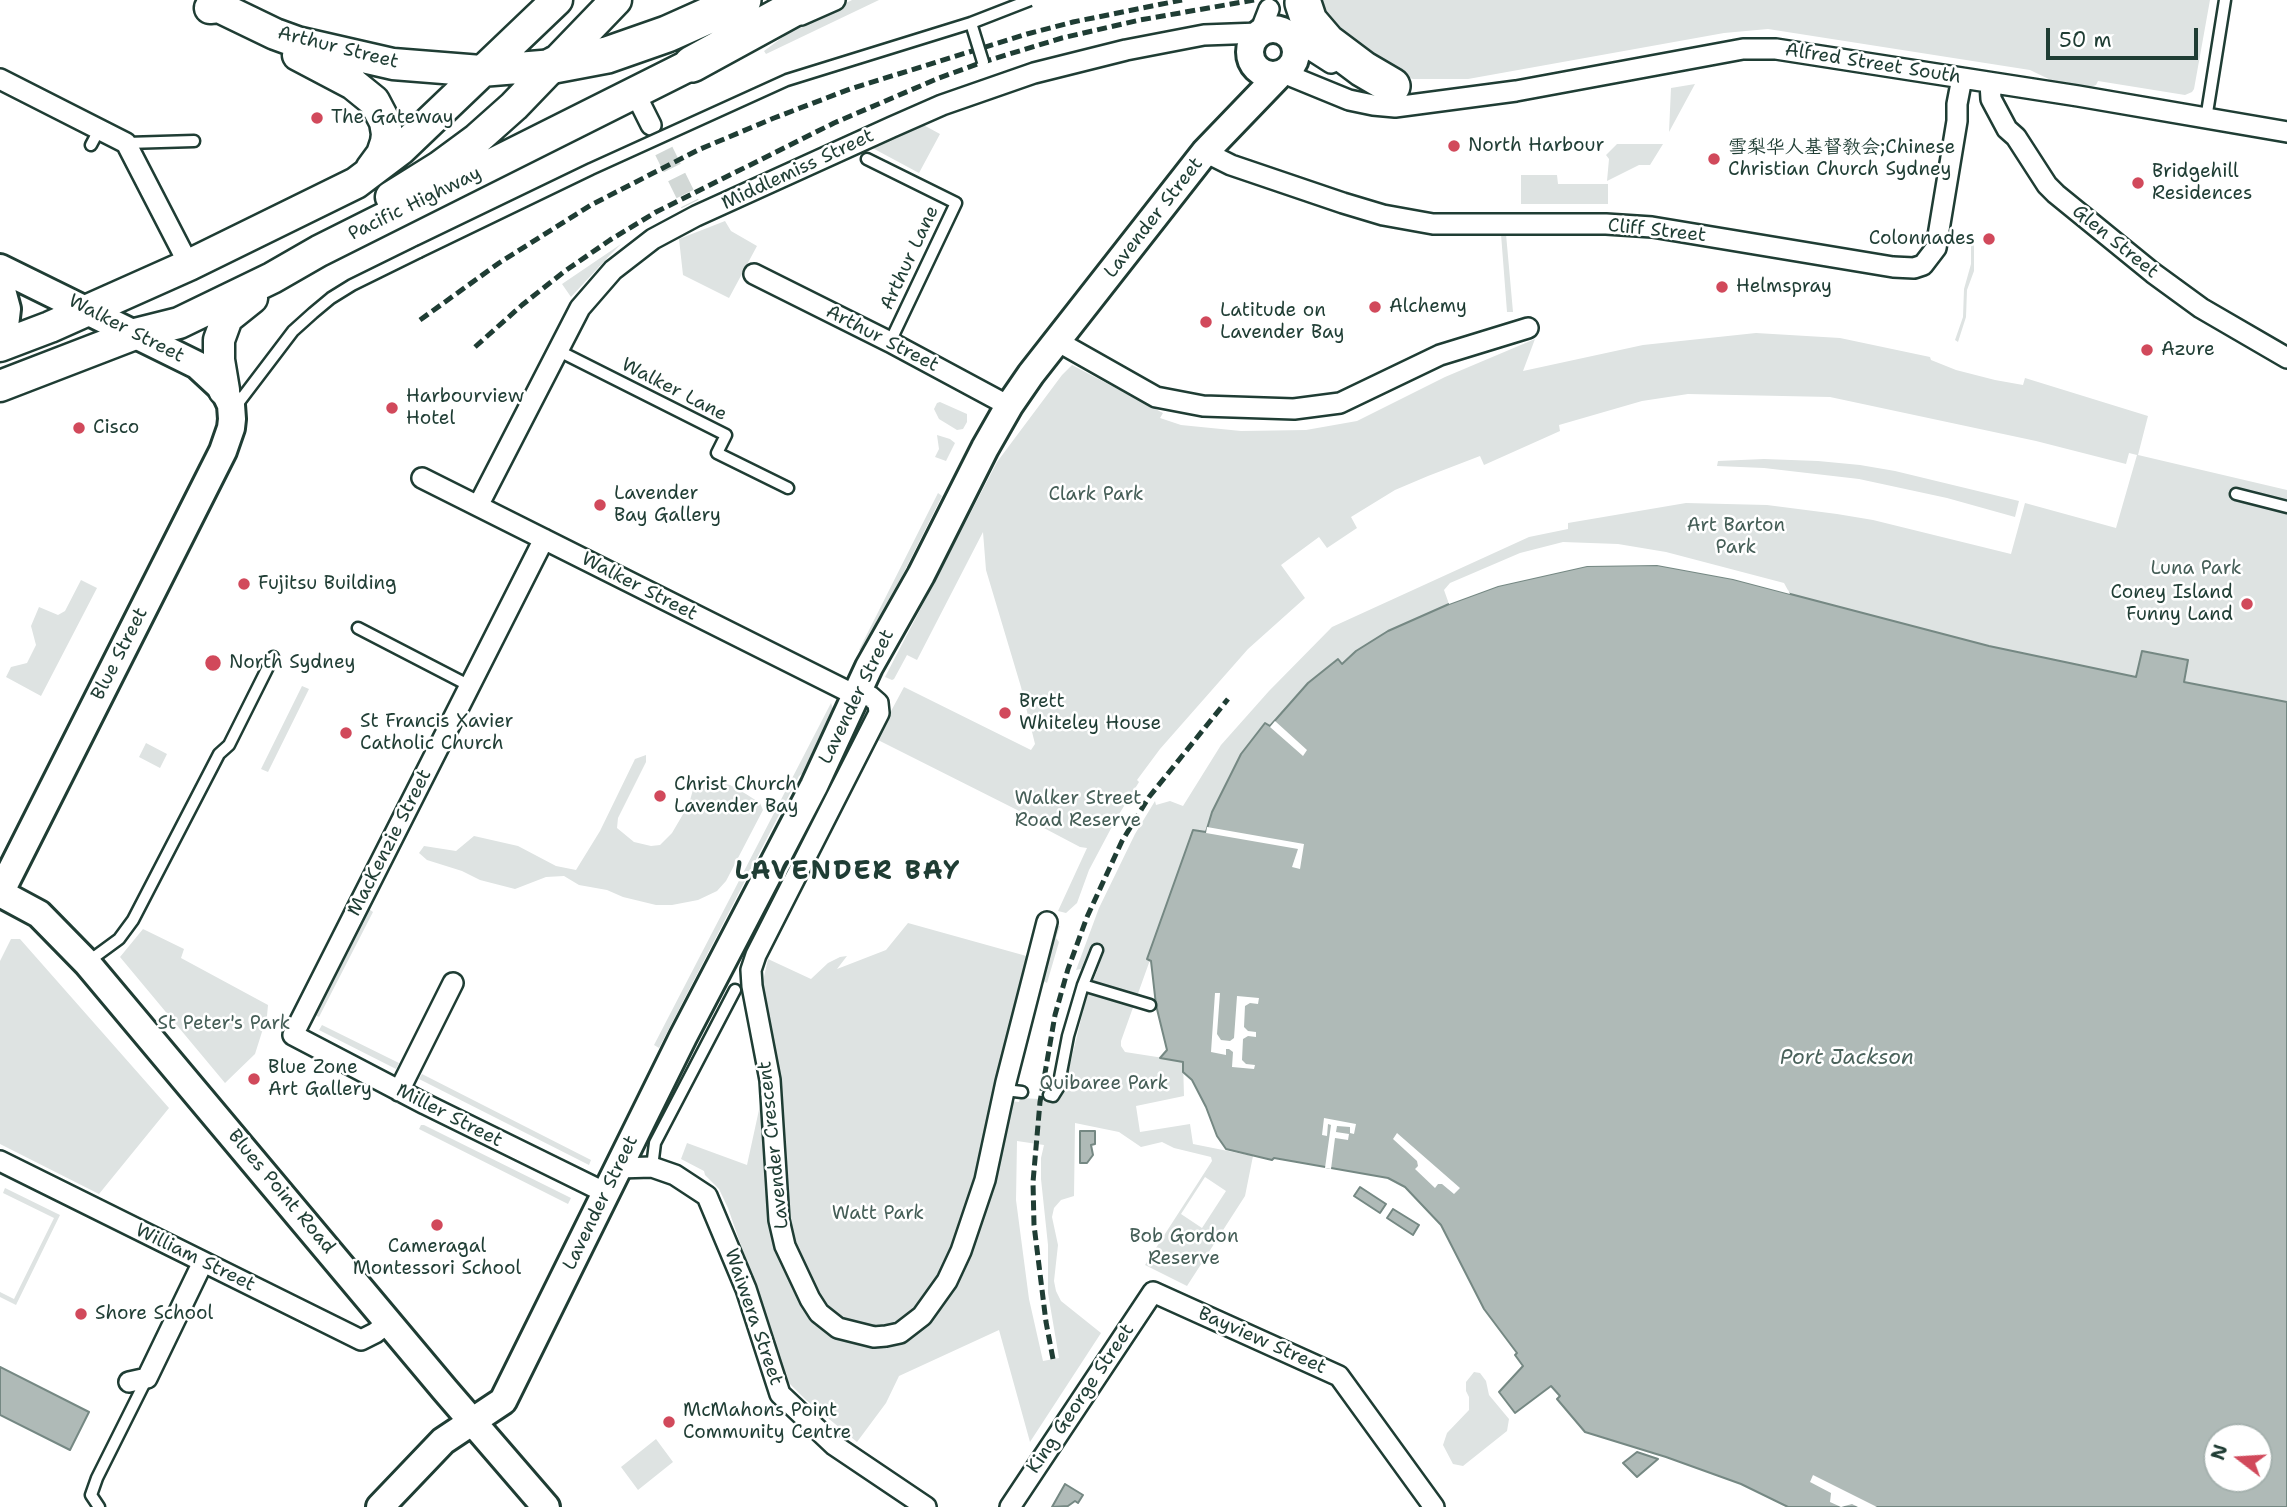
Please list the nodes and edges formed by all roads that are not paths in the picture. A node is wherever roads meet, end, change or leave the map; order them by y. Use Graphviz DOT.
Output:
graph roads {
  1 [pos="557,0"];
  2 [pos="743,0"];
  3 [pos="808,0"];
  4 [pos="835,0"];
  5 [pos="1030,0"];
  6 [pos="2225,0"];
  7 [pos="202,4"];
  8 [pos="612,5"];
  9 [pos="971,23"];
  10 [pos="1281,23"];
  11 [pos="983,62"];
  12 [pos="1252,62"];
  13 [pos="692,64"];
  14 [pos="554,65"];
  15 [pos="481,71"];
  16 [pos="1282,74"];
  17 [pos="1962,78"];
  18 [pos="0,79"];
  19 [pos="1990,83"];
  20 [pos="1392,86"];
  21 [pos="635,93"];
  22 [pos="1460,100"];
  23 [pos="2206,118"];
  24 [pos="651,125"];
  25 [pos="2287,132"];
  26 [pos="194,141"];
  27 [pos="126,143"];
  28 [pos="1208,150"];
  29 [pos="867,159"];
  30 [pos="356,183"];
  31 [pos="188,265"];
  32 [pos="0,268"];
  33 [pos="754,274"];
  34 [pos="272,278"];
  35 [pos="0,284"];
  36 [pos="88,310"];
  37 [pos="1528,328"];
  38 [pos="0,334"];
  39 [pos="135,334"];
  40 [pos="1057,341"];
  41 [pos="890,342"];
  42 [pos="0,346"];
  43 [pos="557,349"];
  44 [pos="2287,358"];
  45 [pos="0,386"];
  46 [pos="228,401"];
  47 [pos="1009,405"];
  48 [pos="422,478"];
  49 [pos="788,488"];
  50 [pos="2236,494"];
  51 [pos="478,506"];
  52 [pos="2287,507"];
  53 [pos="544,539"];
  54 [pos="358,628"];
  55 [pos="273,657"];
  56 [pos="470,686"];
  57 [pos="855,695"];
  58 [pos="0,893"];
  59 [pos="1047,922"];
  60 [pos="1097,950"];
  61 [pos="87,962"];
  62 [pos="453,983"];
  63 [pos="1083,985"];
  64 [pos="735,990"];
  65 [pos="1150,1005"];
  66 [pos="293,1035"];
  67 [pos="399,1091"];
  68 [pos="1049,1095"];
  69 [pos="0,1161"];
  70 [pos="652,1167"];
  71 [pos="618,1168"];
  72 [pos="606,1193"];
  73 [pos="203,1262"];
  74 [pos="1153,1292"];
  75 [pos="389,1322"];
  76 [pos="138,1380"];
  77 [pos="472,1422"];
  78 [pos="91,1495"];
  79 [pos="88,1507"];
  80 [pos="99,1507"];
  81 [pos="380,1507"];
  82 [pos="546,1507"];
  83 [pos="926,1507"];
  84 [pos="1010,1507"];
  85 [pos="1434,1507"];
  1 -- 15 [label="main road"];
  2 -- 14 [label="highway"];
  3 -- 13 [label="highway, Pacific Highway"];
  4 -- 13 [label="street, Pacific Highway"];
  5 -- 9 [label="lane, bridge"];
  6 -- 23 [label="lane"];
  7 -- 15 [label="main road, Arthur Street"];
  7 -- 30 [label="main road, Arthur Street"];
  8 -- 14 [label="main road, Pacific Highway"];
  9 -- 11 [label="lane, bridge"];
  9 -- 46 [label="lane, bridge"];
  10 -- 12 [label="street"];
  10 -- 16 [label="street"];
  10 -- 20 [label="highway"];
  10 -- 43 [label="street, Middlemiss Street"];
  12 -- 16 [label="street"];
  12 -- 28 [label="street, Lavender Street"];
  13 -- 21 [label="main road, Pacific Highway"];
  14 -- 15 [label="main road, Arthur Street"];
  14 -- 39 [label="main road, Pacific Highway"];
  15 -- 30 [label="main road"];
  16 -- 22 [label="street, Alfred Street South"];
  16 -- 28 [label="street, Lavender Street"];
  17 -- 19 [label="street, Alfred Street South"];
  17 -- 22 [label="street, Alfred Street South"];
  17 -- 28 [label="street, Cliff Street"];
  18 -- 27 [label="street"];
  19 -- 23 [label="street, Alfred Street South"];
  19 -- 44 [label="street, Glen Street"];
  20 -- 22 [label="street, Alfred Street South"];
  21 -- 24 [label="street"];
  21 -- 34 [label="main road, Pacific Highway"];
  23 -- 25 [label="street, Alfred Street South"];
  26 -- 27 [label="lane"];
  27 -- 31 [label="street"];
  28 -- 40 [label="street, Lavender Street"];
  29 -- 41 [label="lane, Arthur Lane"];
  30 -- 31 [label="main road"];
  31 -- 36 [label="main road"];
  32 -- 36 [label="street, Walker Street"];
  33 -- 41 [label="street, Arthur Street"];
  34 -- 39 [label="main road, Pacific Highway"];
  34 -- 46 [label="main road"];
  35 -- 38 [label="street"];
  36 -- 39 [label="street, Walker Street"];
  36 -- 42 [label="main road"];
  37 -- 40 [label="street"];
  39 -- 45 [label="main road, Pacific Highway"];
  39 -- 46 [label="street, Walker Street"];
  40 -- 47 [label="street, Lavender Street"];
  41 -- 47 [label="street, Arthur Street"];
  43 -- 49 [label="lane, Walker Lane"];
  43 -- 51 [label="street, Middlemiss Street"];
  46 -- 58 [label="street, Blue Street"];
  47 -- 57 [label="street, Lavender Street"];
  48 -- 51 [label="street, Walker Street"];
  50 -- 52 [label="lane"];
  51 -- 53 [label="street, Walker Street"];
  53 -- 56 [label="street, MacKenzie Street"];
  53 -- 57 [label="street, Walker Street"];
  54 -- 56 [label="lane"];
  55 -- 61 [label="lane"];
  56 -- 66 [label="street, MacKenzie Street"];
  57 -- 59 [label="street, Lavender Crescent"];
  57 -- 71 [label="street, Lavender Street"];
  58 -- 61 [label="street, Blues Point Road"];
  60 -- 63 [label="lane"];
  61 -- 75 [label="street, Blues Point Road"];
  62 -- 67 [label="street"];
  63 -- 65 [label="lane"];
  63 -- 68 [label="lane"];
  64 -- 70 [label="lane"];
  66 -- 67 [label="street, Miller Street"];
  67 -- 72 [label="street, Miller Street"];
  69 -- 73 [label="street, William Street"];
  70 -- 71 [label="street, Waiwera Street"];
  70 -- 83 [label="street, Waiwera Street"];
  71 -- 72 [label="street, Lavender Street"];
  72 -- 77 [label="street, Lavender Street"];
  73 -- 75 [label="street, William Street"];
  73 -- 76 [label="street"];
  74 -- 84 [label="street, King George Street"];
  74 -- 85 [label="street, Bayview Street"];
  75 -- 77 [label="street, Blues Point Road"];
  76 -- 78 [label="lane"];
  77 -- 81 [label="street, Lavender Street"];
  77 -- 82 [label="street, Blues Point Road"];
  78 -- 79 [label="lane"];
  78 -- 80 [label="lane"];
}
